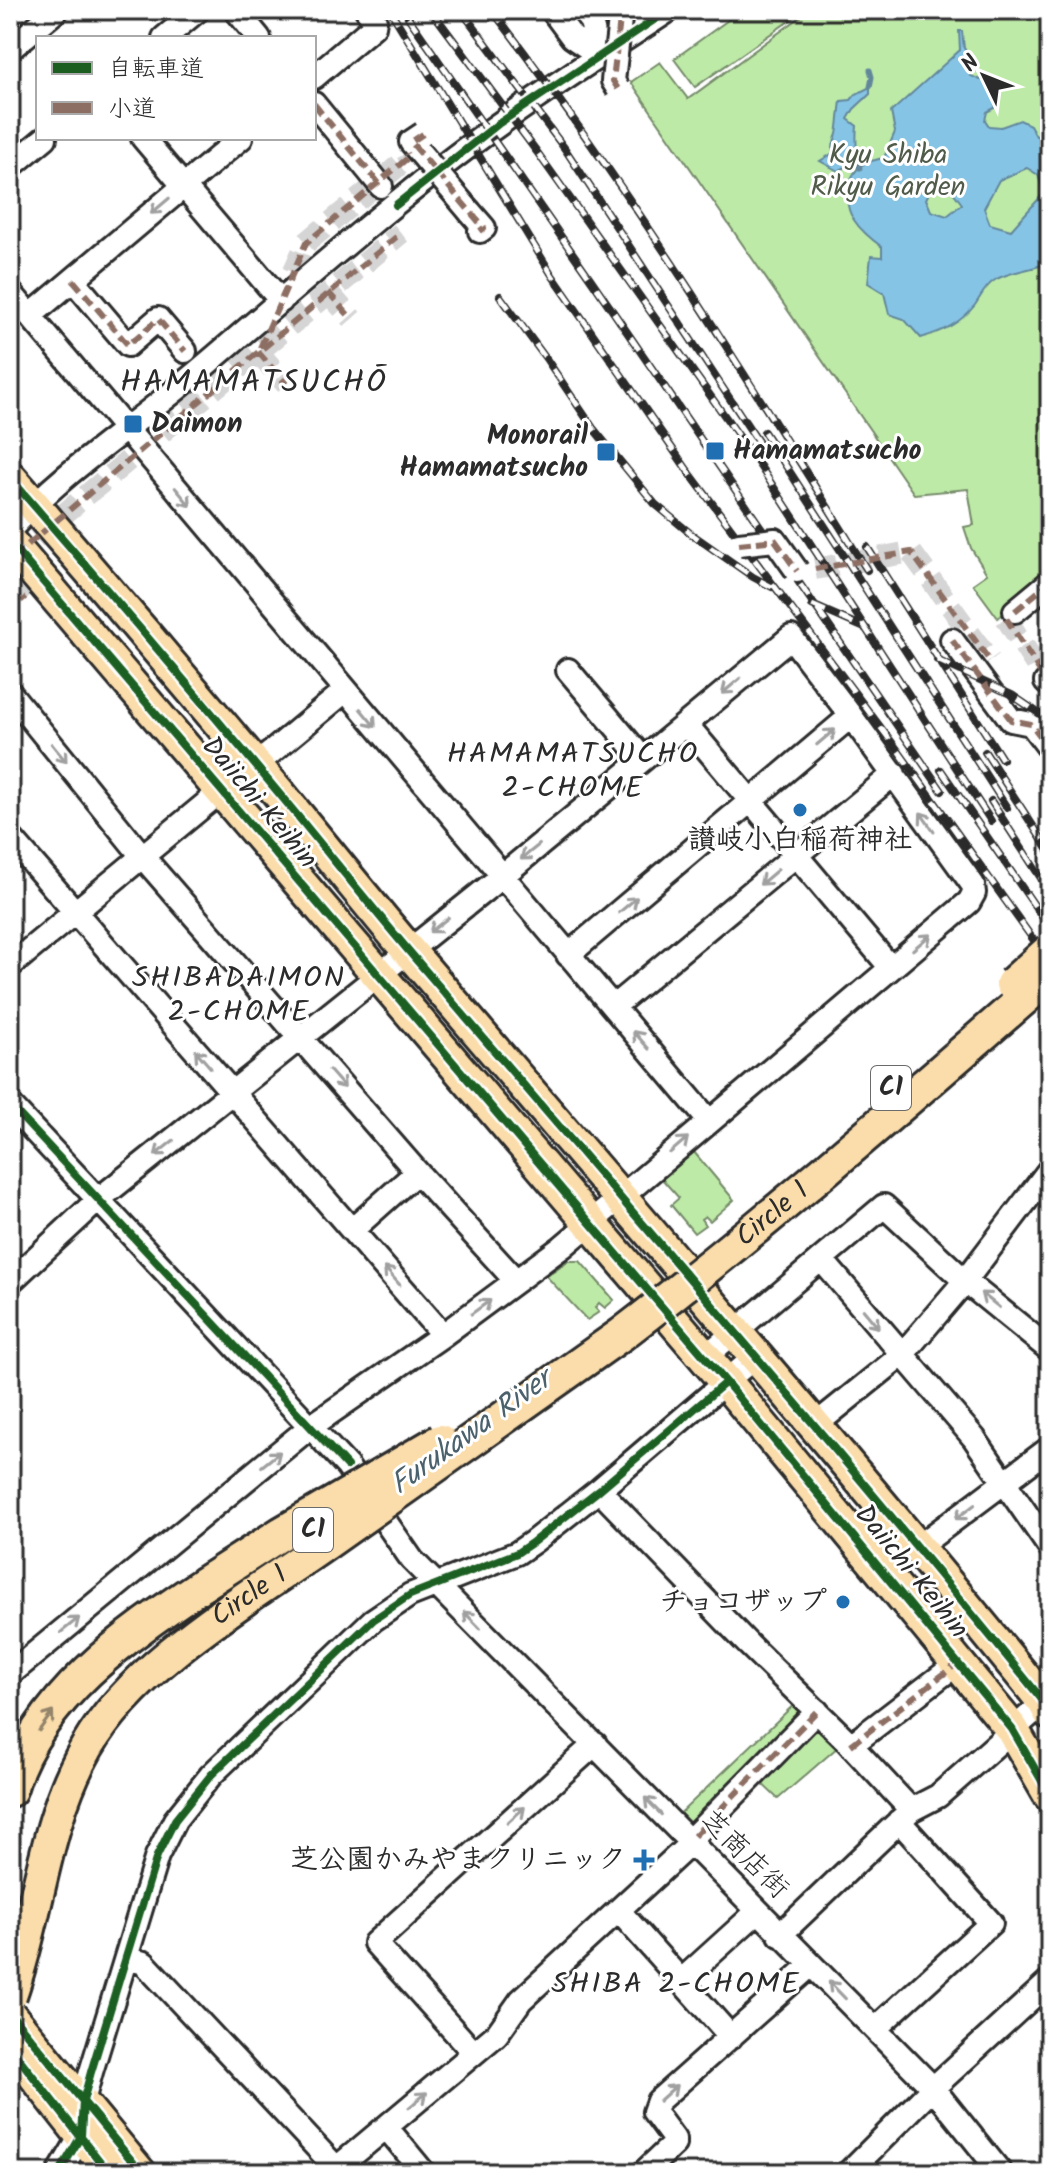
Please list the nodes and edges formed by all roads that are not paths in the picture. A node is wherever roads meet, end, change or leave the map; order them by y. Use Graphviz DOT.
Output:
graph roads {
  1 [pos="198,10"];
  2 [pos="236,10"];
  3 [pos="367,10"];
  4 [pos="552,10"];
  5 [pos="582,10"];
  6 [pos="621,10"];
  7 [pos="669,10"];
  8 [pos="45,14"];
  9 [pos="58,36"];
  10 [pos="166,36"];
  11 [pos="257,36"];
  12 [pos="10,49"];
  13 [pos="600,56"];
  14 [pos="316,75"];
  15 [pos="618,89"];
  16 [pos="316,106"];
  17 [pos="423,134"];
  18 [pos="43,140"];
  19 [pos="145,140"];
  20 [pos="239,140"];
  21 [pos="10,167"];
  22 [pos="184,186"];
  23 [pos="381,186"];
  24 [pos="480,231"];
  25 [pos="73,280"];
  26 [pos="281,301"];
  27 [pos="18,307"];
  28 [pos="185,351"];
  29 [pos="128,432"];
  30 [pos="10,478"];
  31 [pos="37,509"];
  32 [pos="10,532"];
  33 [pos="10,543"];
  34 [pos="739,544"];
  35 [pos="797,571"];
  36 [pos="1050,582"];
  37 [pos="1015,611"];
  38 [pos="952,640"];
  39 [pos="568,670"];
  40 [pos="345,691"];
  41 [pos="10,693"];
  42 [pos="851,716"];
  43 [pos="686,724"];
  44 [pos="1050,749"];
  45 [pos="643,759"];
  46 [pos="256,765"];
  47 [pos="894,774"];
  48 [pos="220,792"];
  49 [pos="750,800"];
  50 [pos="12,843"];
  51 [pos="796,855"];
  52 [pos="142,856"];
  53 [pos="501,877"];
  54 [pos="74,912"];
  55 [pos="408,950"];
  56 [pos="1050,950"];
  57 [pos="568,955"];
  58 [pos="10,966"];
  59 [pos="891,968"];
  60 [pos="376,974"];
  61 [pos="1050,976"];
  62 [pos="613,1007"];
  63 [pos="300,1036"];
  64 [pos="233,1093"];
  65 [pos="10,1105"];
  66 [pos="709,1121"];
  67 [pos="1050,1169"];
  68 [pos="417,1172"];
  69 [pos="621,1197"];
  70 [pos="99,1199"];
  71 [pos="591,1223"];
  72 [pos="352,1230"];
  73 [pos="821,1259"];
  74 [pos="516,1281"];
  75 [pos="965,1281"];
  76 [pos="10,1282"];
  77 [pos="736,1331"];
  78 [pos="443,1335"];
  79 [pos="1050,1350"];
  80 [pos="902,1355"];
  81 [pos="756,1356"];
  82 [pos="705,1357"];
  83 [pos="726,1382"];
  84 [pos="814,1426"];
  85 [pos="310,1427"];
  86 [pos="442,1439"];
  87 [pos="1050,1448"];
  88 [pos="1005,1482"];
  89 [pos="599,1490"];
  90 [pos="918,1547"];
  91 [pos="1050,1548"];
  92 [pos="437,1585"];
  93 [pos="958,1663"];
  94 [pos="14,1664"];
  95 [pos="1048,1704"];
  96 [pos="817,1711"];
  97 [pos="1012,1729"];
  98 [pos="595,1744"];
  99 [pos="851,1745"];
  100 [pos="10,1790"];
  101 [pos="1050,1795"];
  102 [pos="905,1815"];
  103 [pos="692,1840"];
  104 [pos="619,1911"];
  105 [pos="757,1912"];
  106 [pos="10,1924"];
  107 [pos="780,1935"];
  108 [pos="127,1958"];
  109 [pos="811,1965"];
  110 [pos="681,1981"];
  111 [pos="1050,1981"];
  112 [pos="13,2015"];
  113 [pos="875,2029"];
  114 [pos="731,2037"];
  115 [pos="474,2053"];
  116 [pos="933,2088"];
  117 [pos="83,2101"];
  118 [pos="386,2127"];
  119 [pos="81,2136"];
  120 [pos="337,2171"];
  121 [pos="59,2173"];
  122 [pos="109,2173"];
  123 [pos="142,2173"];
  124 [pos="424,2173"];
  125 [pos="643,2173"];
  126 [pos="848,2173"];
  127 [pos="1001,2173"];
  1 -- 10 [label="street"];
  2 -- 11 [label="street"];
  3 -- 14 [label="street"];
  4 -- 13 [label="street"];
  5 -- 13 [label="street"];
  6 -- 15 [label="street, bridge"];
  7 -- 13 [label="street"];
  8 -- 9 [label="street"];
  8 -- 12 [label="street"];
  13 -- 26 [label="street"];
  16 -- 23 [label="street"];
  17 -- 24 [label="street, bridge"];
  18 -- 21 [label="street"];
  19 -- 22 [label="street"];
  20 -- 22 [label="street"];
  22 -- 25 [label="street, one-way"];
  22 -- 26 [label="street"];
  25 -- 27 [label="street"];
  25 -- 28 [label="street"];
  26 -- 29 [label="street"];
  27 -- 29 [label="street"];
  29 -- 31 [label="street"];
  29 -- 40 [label="street, one-way"];
  30 -- 31 [label="highway, Daiichi Keihin"];
  31 -- 32 [label="street"];
  31 -- 46 [label="highway, Daiichi Keihin"];
  33 -- 48 [label="highway, Daiichi Keihin"];
  34 -- 35 [label="street, bridge"];
  36 -- 37 [label="street"];
  38 -- 44 [label="street"];
  39 -- 45 [label="street"];
  40 -- 46 [label="street"];
  40 -- 53 [label="street, one-way"];
  41 -- 52 [label="street, one-way"];
  42 -- 43 [label="street, one-way"];
  42 -- 47 [label="street"];
  49 -- 42 [label="street, one-way"];
  43 -- 45 [label="street"];
  43 -- 49 [label="street"];
  45 -- 53 [label="street, one-way"];
  46 -- 55 [label="highway, Daiichi Keihin"];
  47 -- 51 [label="street"];
  59 -- 47 [label="street, one-way"];
  48 -- 52 [label="street"];
  48 -- 60 [label="highway, Daiichi Keihin"];
  49 -- 51 [label="street"];
  57 -- 49 [label="street, one-way"];
  50 -- 54 [label="street"];
  51 -- 59 [label="street"];
  51 -- 62 [label="street, one-way"];
  52 -- 54 [label="street"];
  52 -- 63 [label="street"];
  53 -- 55 [label="street, one-way"];
  53 -- 57 [label="street"];
  54 -- 58 [label="street"];
  64 -- 54 [label="street, one-way"];
  55 -- 60 [label="street"];
  55 -- 69 [label="highway, Daiichi Keihin"];
  56 -- 86 [label="highway, Circle 1 / C1, bridge"];
  57 -- 62 [label="street"];
  59 -- 66 [label="street"];
  60 -- 63 [label="street"];
  60 -- 71 [label="highway, Daiichi Keihin"];
  61 -- 112 [label="highway, Circle 1 / C1, bridge"];
  66 -- 62 [label="street, one-way"];
  63 -- 64 [label="street"];
  63 -- 68 [label="street, one-way"];
  64 -- 70 [label="street, one-way"];
  64 -- 72 [label="street"];
  65 -- 70 [label="street, 芝商店街"];
  69 -- 66 [label="street, one-way"];
  67 -- 75 [label="street"];
  68 -- 72 [label="street"];
  68 -- 74 [label="street"];
  69 -- 71 [label="street"];
  69 -- 77 [label="highway, Daiichi Keihin"];
  70 -- 76 [label="street"];
  70 -- 85 [label="street, 芝商店街"];
  71 -- 74 [label="street"];
  71 -- 82 [label="highway, Daiichi Keihin"];
  78 -- 72 [label="street, one-way"];
  73 -- 75 [label="street"];
  73 -- 77 [label="street"];
  73 -- 80 [label="street, one-way"];
  78 -- 74 [label="street, one-way"];
  79 -- 75 [label="street, one-way"];
  75 -- 80 [label="street"];
  77 -- 81 [label="highway, Daiichi Keihin"];
  77 -- 82 [label="street"];
  78 -- 85 [label="street"];
  80 -- 84 [label="street"];
  80 -- 88 [label="street"];
  81 -- 83 [label="street"];
  81 -- 84 [label="highway, Daiichi Keihin"];
  82 -- 83 [label="highway, Daiichi Keihin"];
  83 -- 89 [label="street"];
  83 -- 93 [label="highway, Daiichi Keihin"];
  84 -- 90 [label="highway, Daiichi Keihin"];
  85 -- 92 [label="street, 芝商店街, bridge"];
  94 -- 85 [label="street, one-way"];
  100 -- 86 [label="highway, C1, one-way, bridge"];
  86 -- 106 [label="highway, Circle 1 / C1, bridge"];
  87 -- 88 [label="street"];
  88 -- 90 [label="street, one-way"];
  88 -- 91 [label="street"];
  89 -- 92 [label="street"];
  89 -- 96 [label="street"];
  90 -- 95 [label="highway, Daiichi Keihin"];
  98 -- 92 [label="street, 芝商店街, one-way"];
  92 -- 108 [label="street"];
  93 -- 97 [label="highway, Daiichi Keihin"];
  93 -- 99 [label="street"];
  95 -- 97 [label="street"];
  96 -- 99 [label="street"];
  96 -- 103 [label="street"];
  97 -- 101 [label="highway, Daiichi Keihin"];
  97 -- 102 [label="street"];
  103 -- 98 [label="street, 芝商店街, one-way"];
  115 -- 98 [label="street, one-way"];
  99 -- 102 [label="street"];
  102 -- 107 [label="street"];
  102 -- 113 [label="street"];
  103 -- 104 [label="street"];
  103 -- 105 [label="street, 芝商店街"];
  104 -- 110 [label="street"];
  104 -- 115 [label="street"];
  105 -- 107 [label="street, 芝商店街"];
  105 -- 110 [label="street"];
  107 -- 109 [label="street, 芝商店街"];
  108 -- 117 [label="street"];
  108 -- 120 [label="street"];
  113 -- 109 [label="street, 芝商店街, one-way"];
  109 -- 114 [label="street"];
  110 -- 114 [label="street"];
  111 -- 116 [label="street"];
  112 -- 117 [label="main road"];
  112 -- 119 [label="main road"];
  113 -- 116 [label="street, 芝商店街"];
  125 -- 114 [label="street, one-way"];
  118 -- 115 [label="street, one-way"];
  116 -- 126 [label="street"];
  116 -- 127 [label="street, 芝商店街"];
  117 -- 119 [label="street"];
  117 -- 123 [label="main road"];
  118 -- 120 [label="street"];
  118 -- 124 [label="street"];
  119 -- 121 [label="street"];
  119 -- 122 [label="main road"];
}
